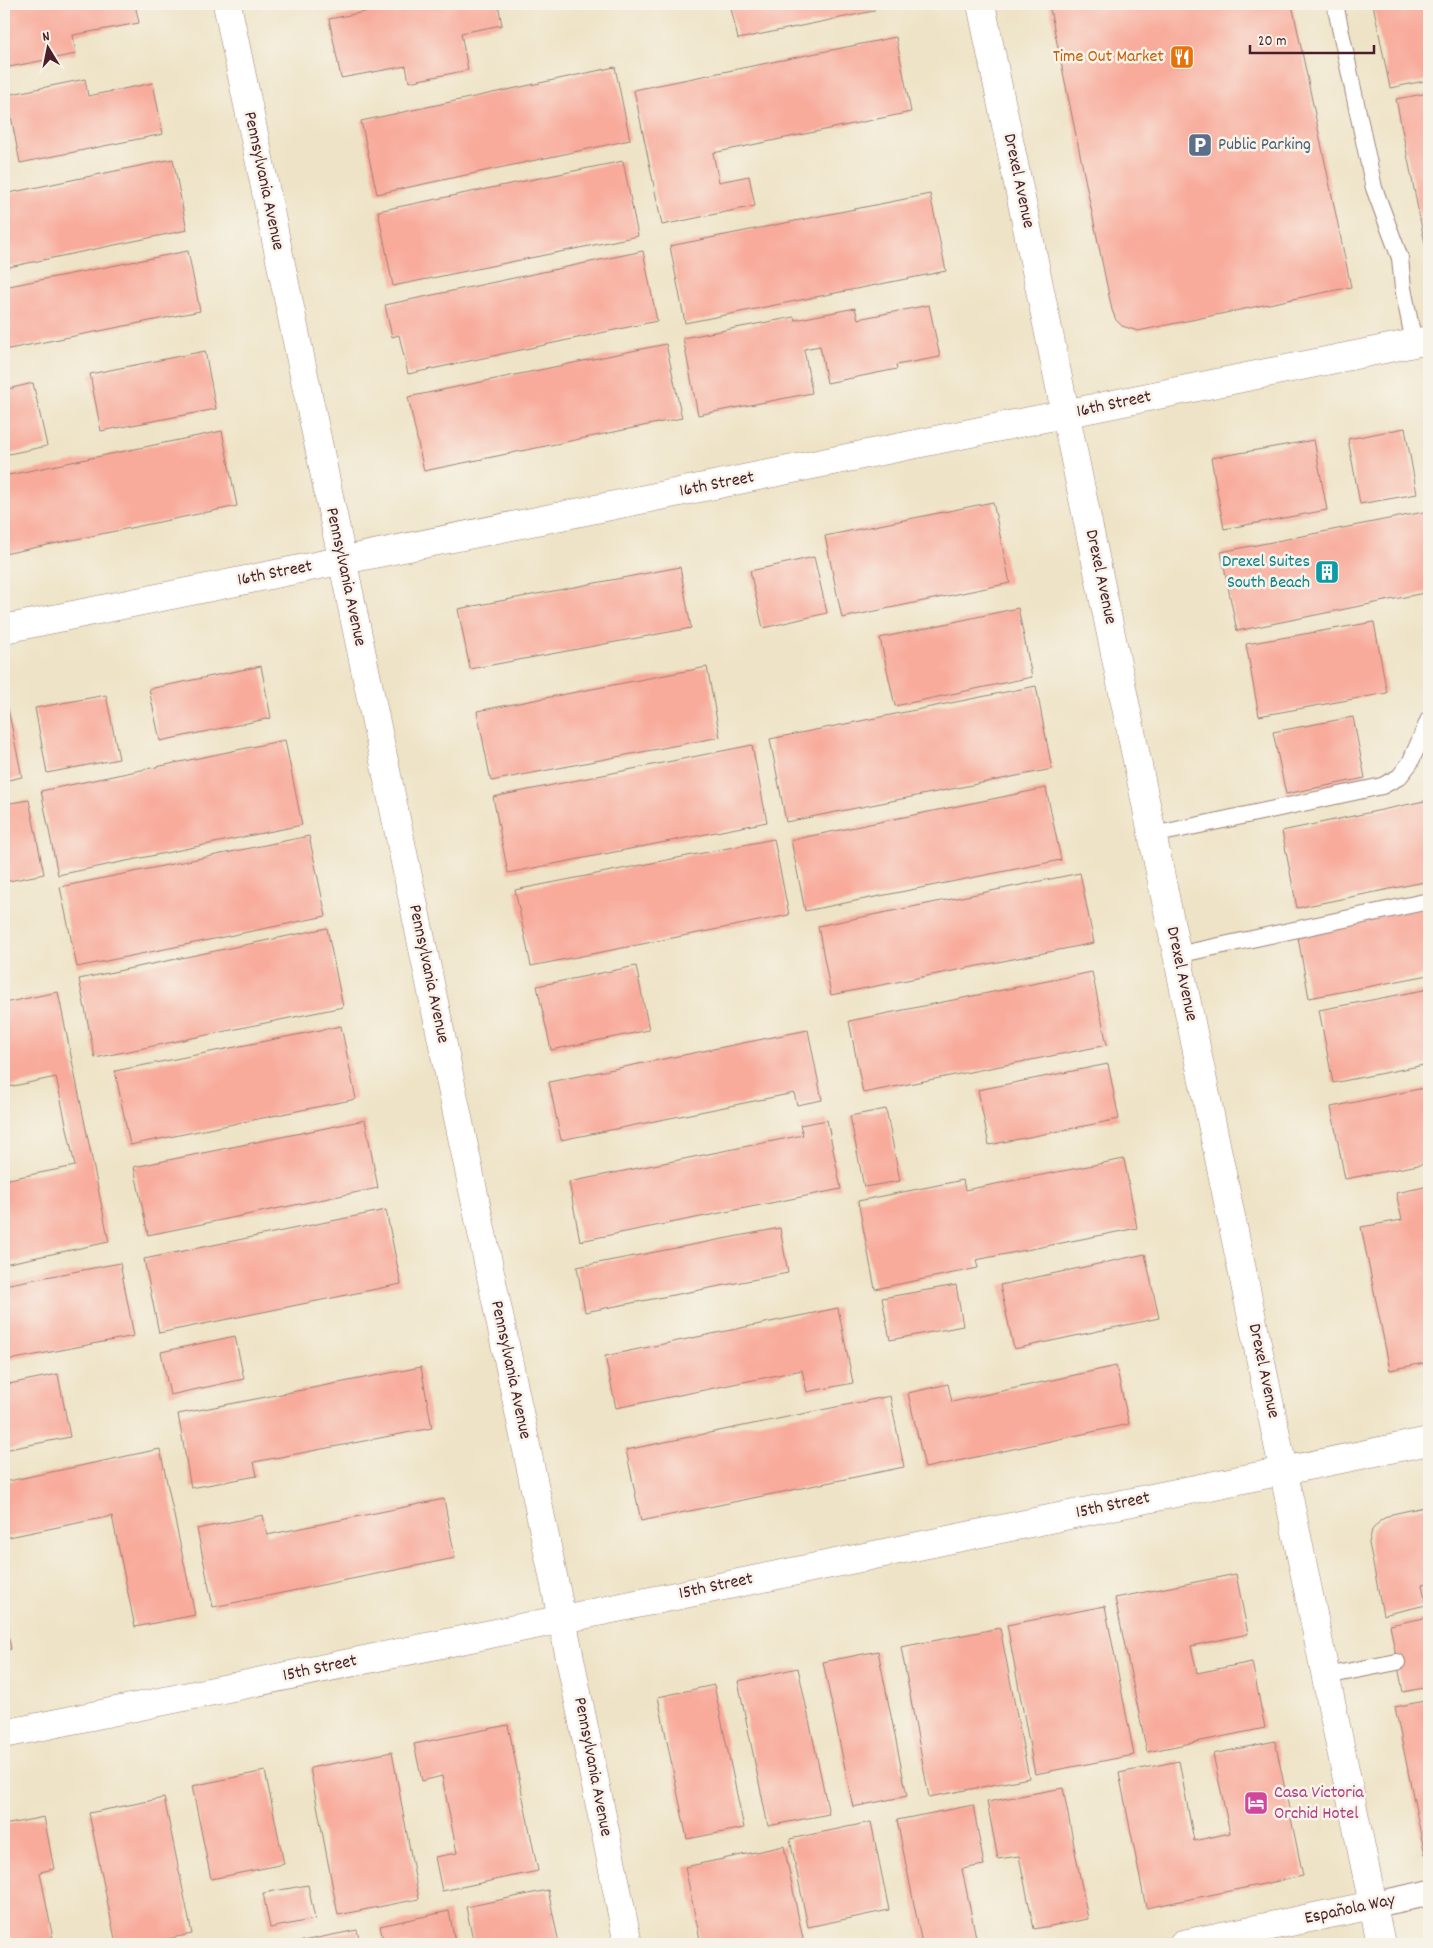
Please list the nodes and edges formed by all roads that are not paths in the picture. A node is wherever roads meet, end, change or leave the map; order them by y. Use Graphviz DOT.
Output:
graph roads {
  1 [pos="227,4"];
  2 [pos="981,4"];
  3 [pos="1335,4"];
  4 [pos="1421,341"];
  5 [pos="1066,415"];
  6 [pos="342,561"];
  7 [pos="4,629"];
  8 [pos="1429,719"];
  9 [pos="1153,835"];
  10 [pos="1429,902"];
  11 [pos="1177,955"];
  12 [pos="1429,1441"];
  13 [pos="1284,1471"];
  14 [pos="562,1619"];
  15 [pos="1397,1662"];
  16 [pos="1326,1676"];
  17 [pos="4,1734"];
  18 [pos="1429,1893"];
  19 [pos="1373,1905"];
  20 [pos="628,1944"];
  21 [pos="1183,1944"];
  22 [pos="1381,1944"];
  1 -- 6 [label="street, Pennsylvania Avenue"];
  2 -- 5 [label="street, Drexel Avenue"];
  3 -- 4 [label="lane"];
  4 -- 5 [label="street, 16th Street"];
  5 -- 6 [label="street, 16th Street"];
  5 -- 9 [label="street, Drexel Avenue"];
  6 -- 7 [label="street, 16th Street"];
  6 -- 14 [label="street, Pennsylvania Avenue"];
  8 -- 9 [label="lane"];
  9 -- 11 [label="street, Drexel Avenue"];
  10 -- 11 [label="lane"];
  11 -- 13 [label="street, Drexel Avenue"];
  12 -- 13 [label="street, 15th Street"];
  13 -- 14 [label="street, 15th Street"];
  13 -- 16 [label="street, Drexel Avenue"];
  14 -- 17 [label="street, 15th Street"];
  14 -- 20 [label="street, Pennsylvania Avenue"];
  15 -- 16 [label="lane"];
  16 -- 19 [label="street, Drexel Avenue"];
  18 -- 19 [label="street, Española Way"];
  19 -- 21 [label="street, Española Way"];
  19 -- 22 [label="street, Drexel Avenue"];
}
